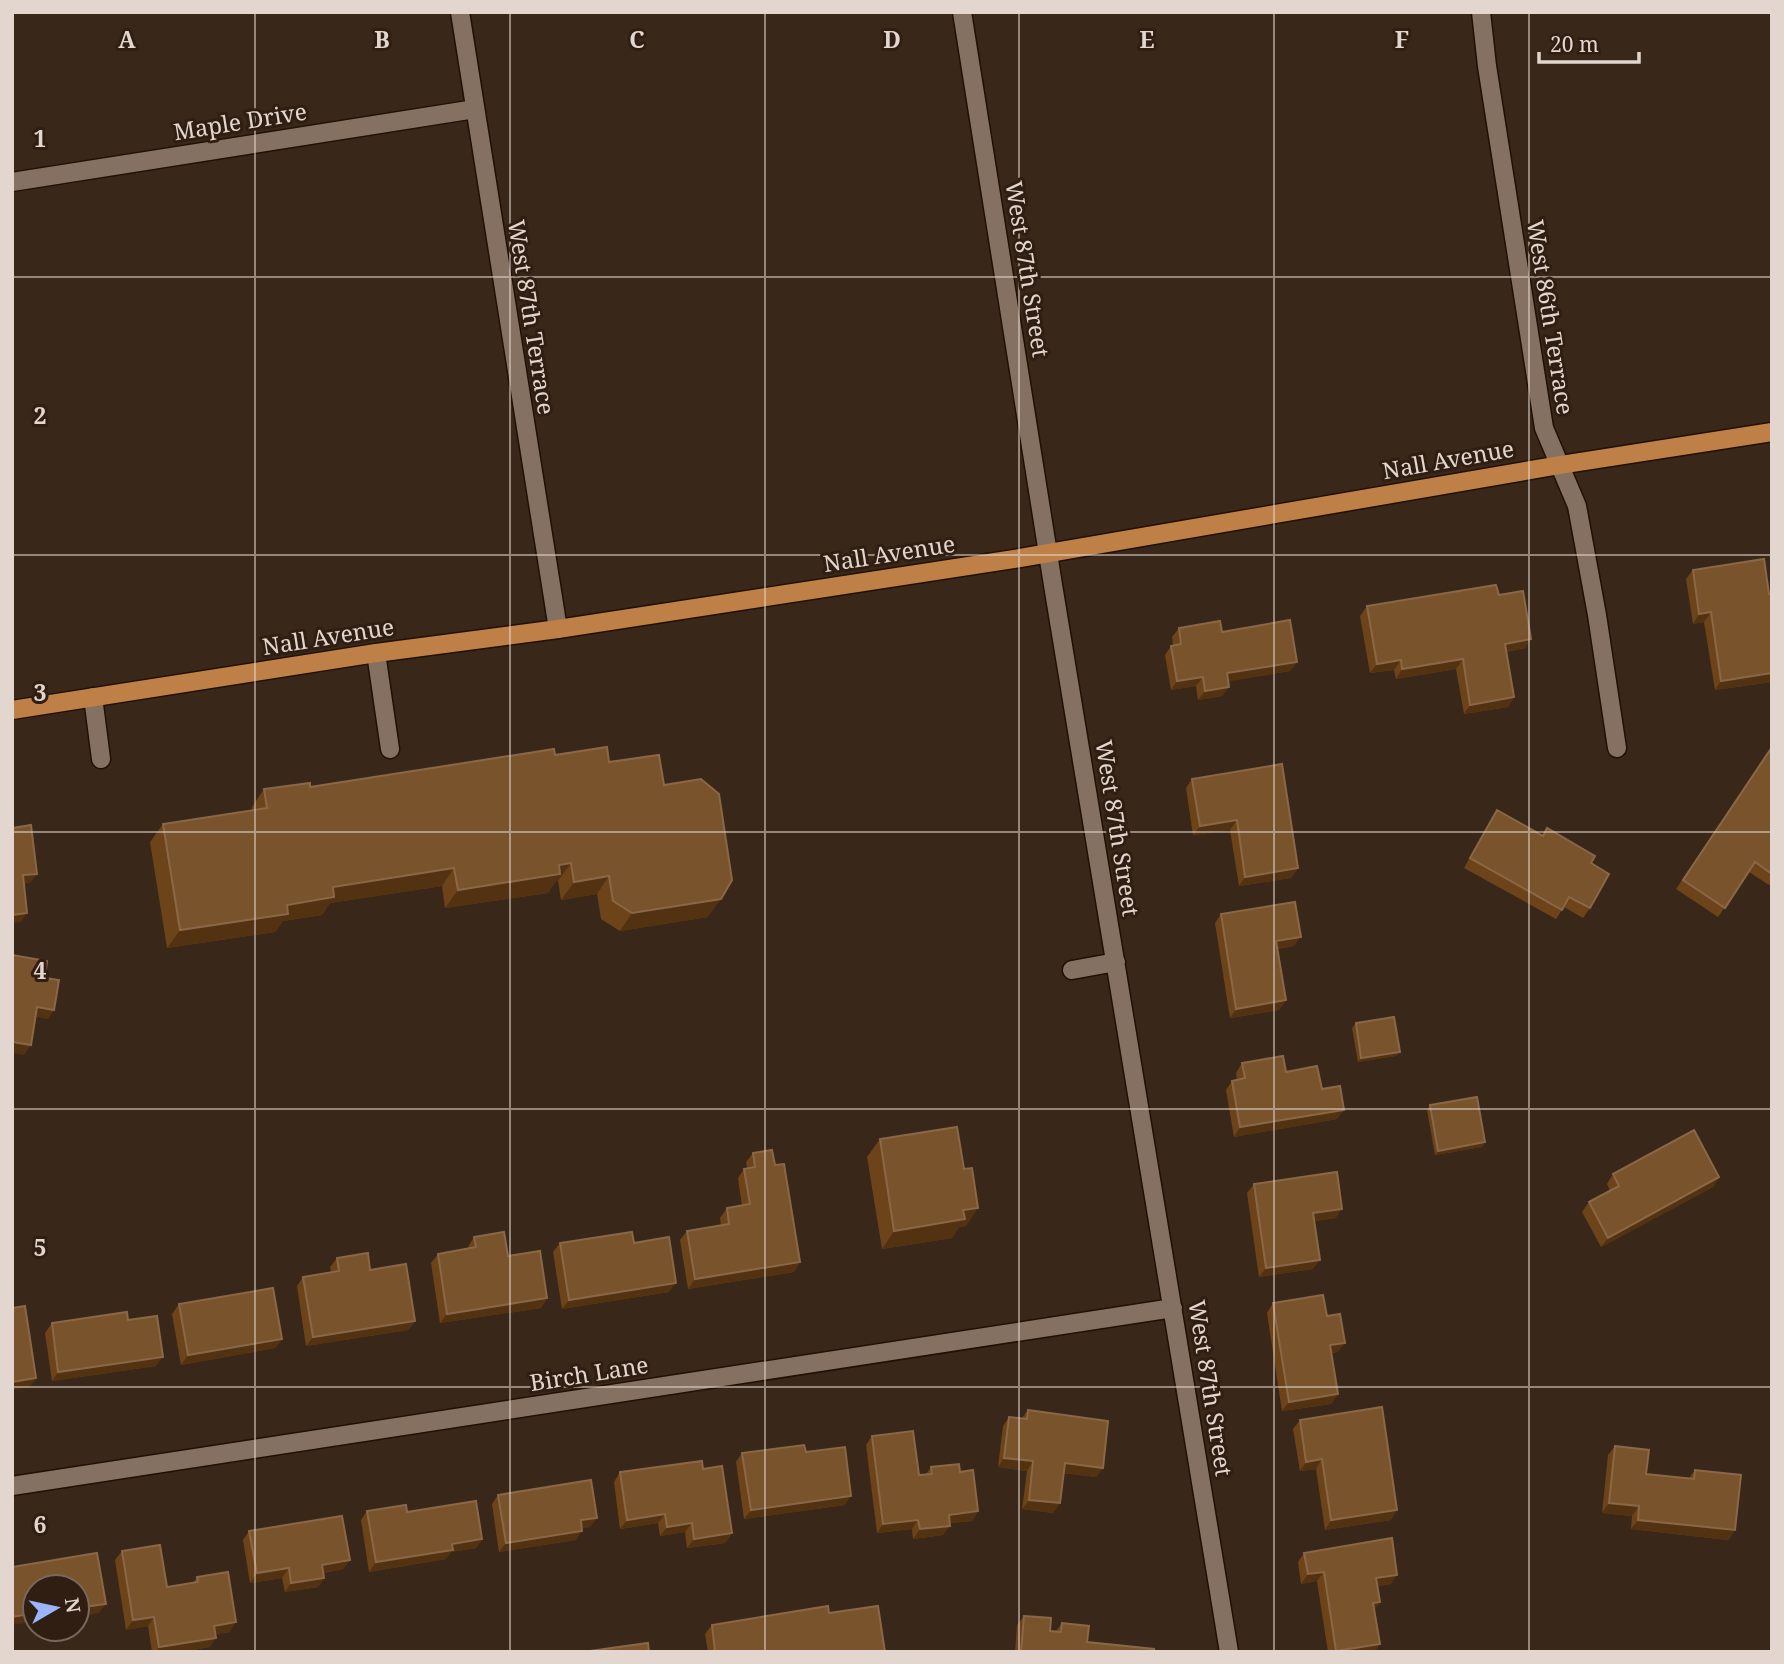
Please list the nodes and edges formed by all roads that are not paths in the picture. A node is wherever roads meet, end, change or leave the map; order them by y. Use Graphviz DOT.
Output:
graph roads {
  1 [pos="460,12"];
  2 [pos="962,12"];
  3 [pos="1481,12"];
  4 [pos="475,109"];
  5 [pos="12,182"];
  6 [pos="1772,432"];
  7 [pos="1560,465"];
  8 [pos="1048,553"];
  9 [pos="558,629"];
  10 [pos="376,653"];
  11 [pos="93,698"];
  12 [pos="12,710"];
  13 [pos="1617,748"];
  14 [pos="390,749"];
  15 [pos="102,759"];
  16 [pos="1116,962"];
  17 [pos="1072,970"];
  18 [pos="1173,1308"];
  19 [pos="12,1486"];
  20 [pos="1229,1652"];
  1 -- 4 [label="street, West 87th Terrace"];
  2 -- 8 [label="street, West 87th Street"];
  3 -- 7 [label="street, West 86th Terrace"];
  4 -- 5 [label="street, Maple Drive"];
  4 -- 9 [label="street, West 87th Terrace"];
  6 -- 7 [label="main road, Nall Avenue"];
  7 -- 8 [label="main road, Nall Avenue"];
  7 -- 13 [label="street, West 86th Terrace"];
  8 -- 9 [label="main road, Nall Avenue"];
  8 -- 16 [label="street, West 87th Street"];
  9 -- 10 [label="main road, Nall Avenue"];
  10 -- 11 [label="main road, Nall Avenue"];
  10 -- 14 [label="street"];
  11 -- 12 [label="main road, Nall Avenue"];
  11 -- 15 [label="street"];
  16 -- 17 [label="street"];
  16 -- 18 [label="street, West 87th Street"];
  18 -- 19 [label="street, Birch Lane"];
  18 -- 20 [label="street, West 87th Street"];
}
